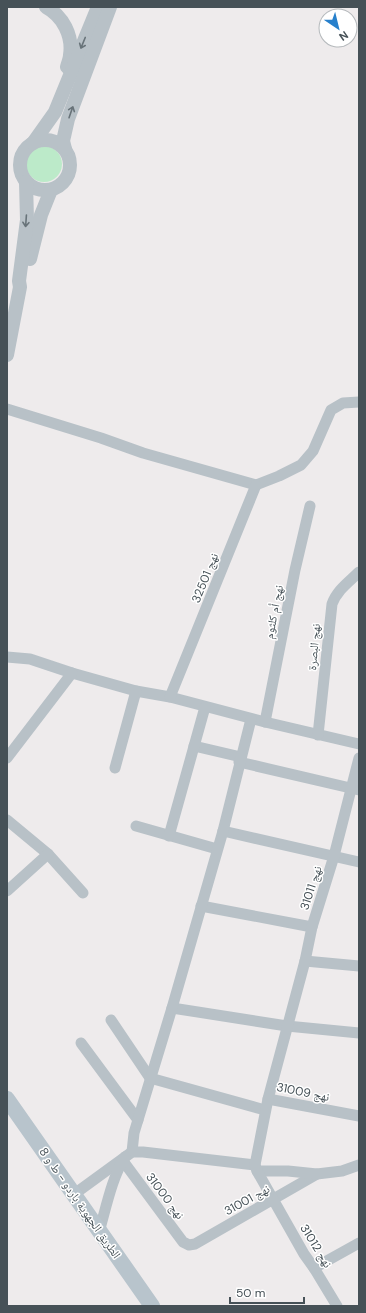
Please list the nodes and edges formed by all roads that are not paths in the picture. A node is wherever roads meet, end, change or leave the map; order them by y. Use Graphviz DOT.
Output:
graph roads {
  1 [pos="46,7"];
  2 [pos="98,7"];
  3 [pos="110,7"];
  4 [pos="61,97"];
  5 [pos="33,143"];
  6 [pos="65,150"];
  7 [pos="26,182"];
  8 [pos="51,190"];
  9 [pos="20,287"];
  10 [pos="7,355"];
  11 [pos="359,402"];
  12 [pos="7,409"];
  13 [pos="256,485"];
  14 [pos="310,506"];
  15 [pos="359,572"];
  16 [pos="7,657"];
  17 [pos="72,673"];
  18 [pos="136,691"];
  19 [pos="170,697"];
  20 [pos="205,706"];
  21 [pos="251,718"];
  22 [pos="265,722"];
  23 [pos="318,735"];
  24 [pos="359,744"];
  25 [pos="194,746"];
  26 [pos="7,758"];
  27 [pos="359,758"];
  28 [pos="240,760"];
  29 [pos="115,768"];
  30 [pos="355,789"];
  31 [pos="7,820"];
  32 [pos="136,826"];
  33 [pos="223,831"];
  34 [pos="169,836"];
  35 [pos="217,849"];
  36 [pos="48,854"];
  37 [pos="334,856"];
  38 [pos="359,862"];
  39 [pos="7,891"];
  40 [pos="83,893"];
  41 [pos="201,906"];
  42 [pos="312,927"];
  43 [pos="305,961"];
  44 [pos="356,966"];
  45 [pos="172,1008"];
  46 [pos="111,1020"];
  47 [pos="287,1026"];
  48 [pos="359,1033"];
  49 [pos="81,1043"];
  50 [pos="150,1078"];
  51 [pos="7,1099"];
  52 [pos="268,1099"];
  53 [pos="265,1110"];
  54 [pos="359,1116"];
  55 [pos="138,1120"];
  56 [pos="128,1155"];
  57 [pos="359,1165"];
  58 [pos="256,1168"];
  59 [pos="317,1174"];
  60 [pos="73,1195"];
  61 [pos="273,1200"];
  62 [pos="99,1232"];
  63 [pos="359,1243"];
  64 [pos="188,1245"];
  65 [pos="314,1268"];
  66 [pos="152,1306"];
  67 [pos="337,1306"];
  1 -- 4 [label="street"];
  2 -- 4 [label="street, one-way"];
  6 -- 3 [label="street, one-way"];
  4 -- 5 [label="street"];
  5 -- 6 [label="street"];
  5 -- 7 [label="street"];
  6 -- 8 [label="street"];
  7 -- 8 [label="street"];
  7 -- 9 [label="street, one-way"];
  8 -- 9 [label="street"];
  9 -- 10 [label="street"];
  11 -- 13 [label="street"];
  12 -- 13 [label="street"];
  13 -- 19 [label="street, نهج 32501"];
  14 -- 22 [label="street, نهج أم كلثوم"];
  15 -- 23 [label="street, نهج البصرة"];
  16 -- 17 [label="street"];
  17 -- 18 [label="street"];
  17 -- 26 [label="street"];
  18 -- 19 [label="street"];
  18 -- 29 [label="street"];
  19 -- 20 [label="street"];
  20 -- 21 [label="street"];
  20 -- 25 [label="street"];
  21 -- 22 [label="street"];
  21 -- 28 [label="street"];
  22 -- 23 [label="street"];
  23 -- 24 [label="street"];
  25 -- 28 [label="street"];
  25 -- 34 [label="street"];
  27 -- 30 [label="street, نهج 31011"];
  28 -- 30 [label="street"];
  28 -- 33 [label="street"];
  30 -- 37 [label="street, نهج 31011"];
  31 -- 36 [label="street"];
  32 -- 34 [label="street"];
  33 -- 35 [label="street"];
  33 -- 37 [label="street"];
  34 -- 35 [label="street"];
  35 -- 41 [label="street"];
  36 -- 39 [label="street"];
  36 -- 40 [label="street"];
  37 -- 38 [label="street"];
  37 -- 42 [label="street, نهج 31011"];
  41 -- 42 [label="street"];
  41 -- 45 [label="street"];
  42 -- 43 [label="street, نهج 31011"];
  43 -- 44 [label="street"];
  43 -- 47 [label="street, نهج 31011"];
  45 -- 47 [label="street"];
  45 -- 50 [label="street"];
  46 -- 50 [label="street"];
  47 -- 48 [label="street"];
  47 -- 52 [label="street, نهج 31009"];
  49 -- 55 [label="street"];
  50 -- 53 [label="street"];
  50 -- 55 [label="street"];
  51 -- 60 [label="main road, الطريق الجهوية باردو - ط و 8"];
  52 -- 53 [label="street"];
  52 -- 54 [label="street, نهج 31009"];
  53 -- 58 [label="street"];
  55 -- 56 [label="street"];
  56 -- 58 [label="street"];
  56 -- 60 [label="street"];
  56 -- 62 [label="street"];
  56 -- 64 [label="street, نهج 31000"];
  57 -- 59 [label="street"];
  58 -- 59 [label="street"];
  58 -- 61 [label="street, نهج 31012"];
  59 -- 61 [label="street, نهج 31001"];
  60 -- 62 [label="main road, الطريق الجهوية باردو - ط و 8"];
  61 -- 64 [label="street, نهج 31001"];
  61 -- 65 [label="street, نهج 31012"];
  62 -- 66 [label="main road, الطريق الجهوية باردو - ط و 8"];
  63 -- 65 [label="street"];
  65 -- 67 [label="street, نهج 31012"];
}
